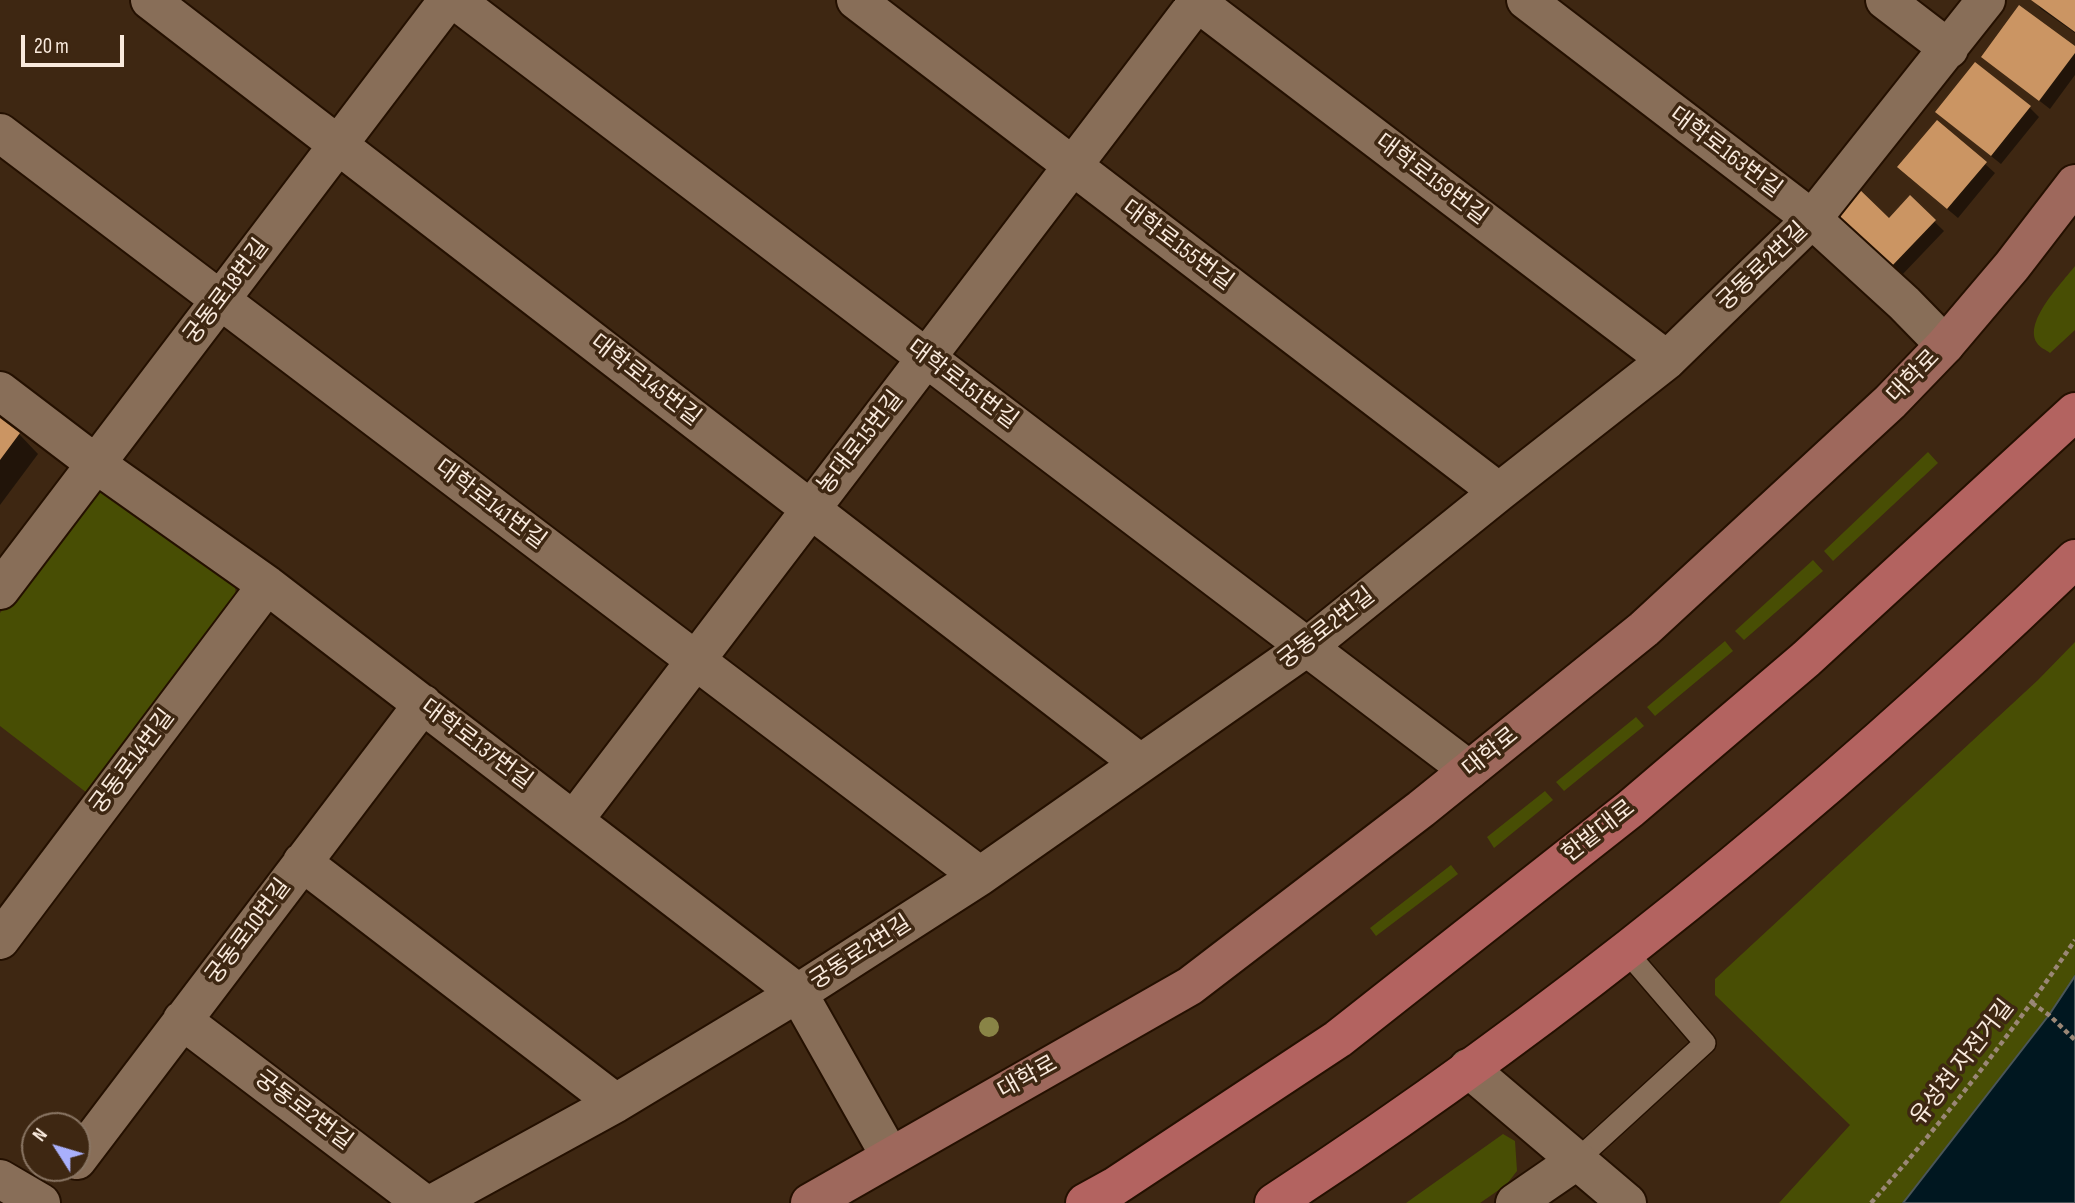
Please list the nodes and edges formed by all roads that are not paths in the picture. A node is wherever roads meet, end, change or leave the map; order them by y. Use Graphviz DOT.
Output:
graph roads {
  1 [pos="150,0"];
  2 [pos="449,0"];
  3 [pos="455,0"];
  4 [pos="856,0"];
  5 [pos="1526,0"];
  6 [pos="1885,0"];
  7 [pos="1986,0"];
  8 [pos="1197,1"];
  9 [pos="1949,48"];
  10 [pos="0,134"];
  11 [pos="338,145"];
  12 [pos="1073,166"];
  13 [pos="2075,184"];
  14 [pos="1812,219"];
  15 [pos="220,300"];
  16 [pos="1945,345"];
  17 [pos="927,358"];
  18 [pos="1667,360"];
  19 [pos="0,391"];
  20 [pos="2075,412"];
  21 [pos="96,464"];
  22 [pos="1499,492"];
  23 [pos="811,509"];
  24 [pos="2075,559"];
  25 [pos="2,585"];
  26 [pos="267,585"];
  27 [pos="1307,647"];
  28 [pos="695,661"];
  29 [pos="423,704"];
  30 [pos="1140,763"];
  31 [pos="1469,770"];
  32 [pos="574,820"];
  33 [pos="302,862"];
  34 [pos="980,876"];
  35 [pos="0,940"];
  36 [pos="1626,950"];
  37 [pos="798,993"];
  38 [pos="182,1020"];
  39 [pos="1468,1068"];
  40 [pos="616,1103"];
  41 [pos="91,1141"];
  42 [pos="890,1156"];
  43 [pos="1576,1161"];
  44 [pos="0,1180"];
  45 [pos="60,1182"];
  46 [pos="43,1203"];
  47 [pos="423,1203"];
  48 [pos="434,1203"];
  49 [pos="810,1203"];
  50 [pos="1085,1203"];
  51 [pos="1273,1203"];
  52 [pos="1515,1203"];
  53 [pos="1627,1203"];
  1 -- 11 [label="street, 대학로145번길"];
  2 -- 11 [label="street, 궁동로18번길"];
  3 -- 17 [label="street, 대학로151번길"];
  4 -- 12 [label="street, 대학로155번길"];
  5 -- 14 [label="street, 대학로163번길"];
  6 -- 9 [label="street"];
  7 -- 9 [label="street, 궁동로2번길"];
  8 -- 12 [label="street, 농대로15번길"];
  8 -- 18 [label="street, 대학로159번길"];
  9 -- 14 [label="street, 궁동로2번길"];
  10 -- 15 [label="street, 대학로141번길"];
  11 -- 15 [label="street, 궁동로18번길"];
  11 -- 23 [label="street, 대학로145번길"];
  12 -- 17 [label="street, 농대로15번길"];
  12 -- 22 [label="street, 대학로155번길"];
  13 -- 16 [label="main road, 대학로"];
  14 -- 16 [label="street, 대학로163번길"];
  14 -- 18 [label="street, 궁동로2번길"];
  15 -- 21 [label="street, 궁동로18번길"];
  15 -- 28 [label="street, 대학로141번길"];
  16 -- 31 [label="main road, 대학로"];
  17 -- 23 [label="street, 농대로15번길"];
  17 -- 27 [label="street, 대학로151번길"];
  18 -- 22 [label="street, 궁동로2번길"];
  19 -- 21 [label="street, 대학로137번길"];
  20 -- 50 [label="main road, 한밭대로"];
  21 -- 25 [label="street, 궁동로18번길"];
  21 -- 26 [label="street, 대학로137번길"];
  22 -- 27 [label="street, 궁동로2번길"];
  23 -- 28 [label="street, 농대로15번길"];
  23 -- 30 [label="street, 대학로145번길"];
  24 -- 36 [label="main road"];
  26 -- 29 [label="street, 대학로137번길"];
  26 -- 35 [label="street, 궁동로14번길"];
  27 -- 30 [label="street, 궁동로2번길"];
  27 -- 31 [label="street, 대학로151번길"];
  28 -- 32 [label="street, 농대로15번길"];
  28 -- 34 [label="street, 대학로141번길"];
  29 -- 32 [label="street, 대학로137번길"];
  29 -- 33 [label="street, 궁동로10번길"];
  30 -- 34 [label="street, 궁동로2번길"];
  31 -- 42 [label="main road, 대학로"];
  32 -- 37 [label="street, 대학로137번길"];
  33 -- 38 [label="street, 궁동로10번길"];
  33 -- 40 [label="street"];
  34 -- 37 [label="street, 궁동로2번길"];
  36 -- 39 [label="main road"];
  36 -- 43 [label="lane"];
  37 -- 40 [label="street, 궁동로2번길"];
  37 -- 42 [label="street, 대학로137번길"];
  38 -- 41 [label="street, 궁동로10번길"];
  38 -- 47 [label="street, 궁동로2번길"];
  39 -- 43 [label="street"];
  39 -- 51 [label="main road"];
  40 -- 48 [label="street, 궁동로2번길"];
  42 -- 49 [label="main road, 대학로"];
  43 -- 52 [label="street"];
  43 -- 53 [label="street"];
  44 -- 46 [label="street"];
  45 -- 46 [label="street"];
}
